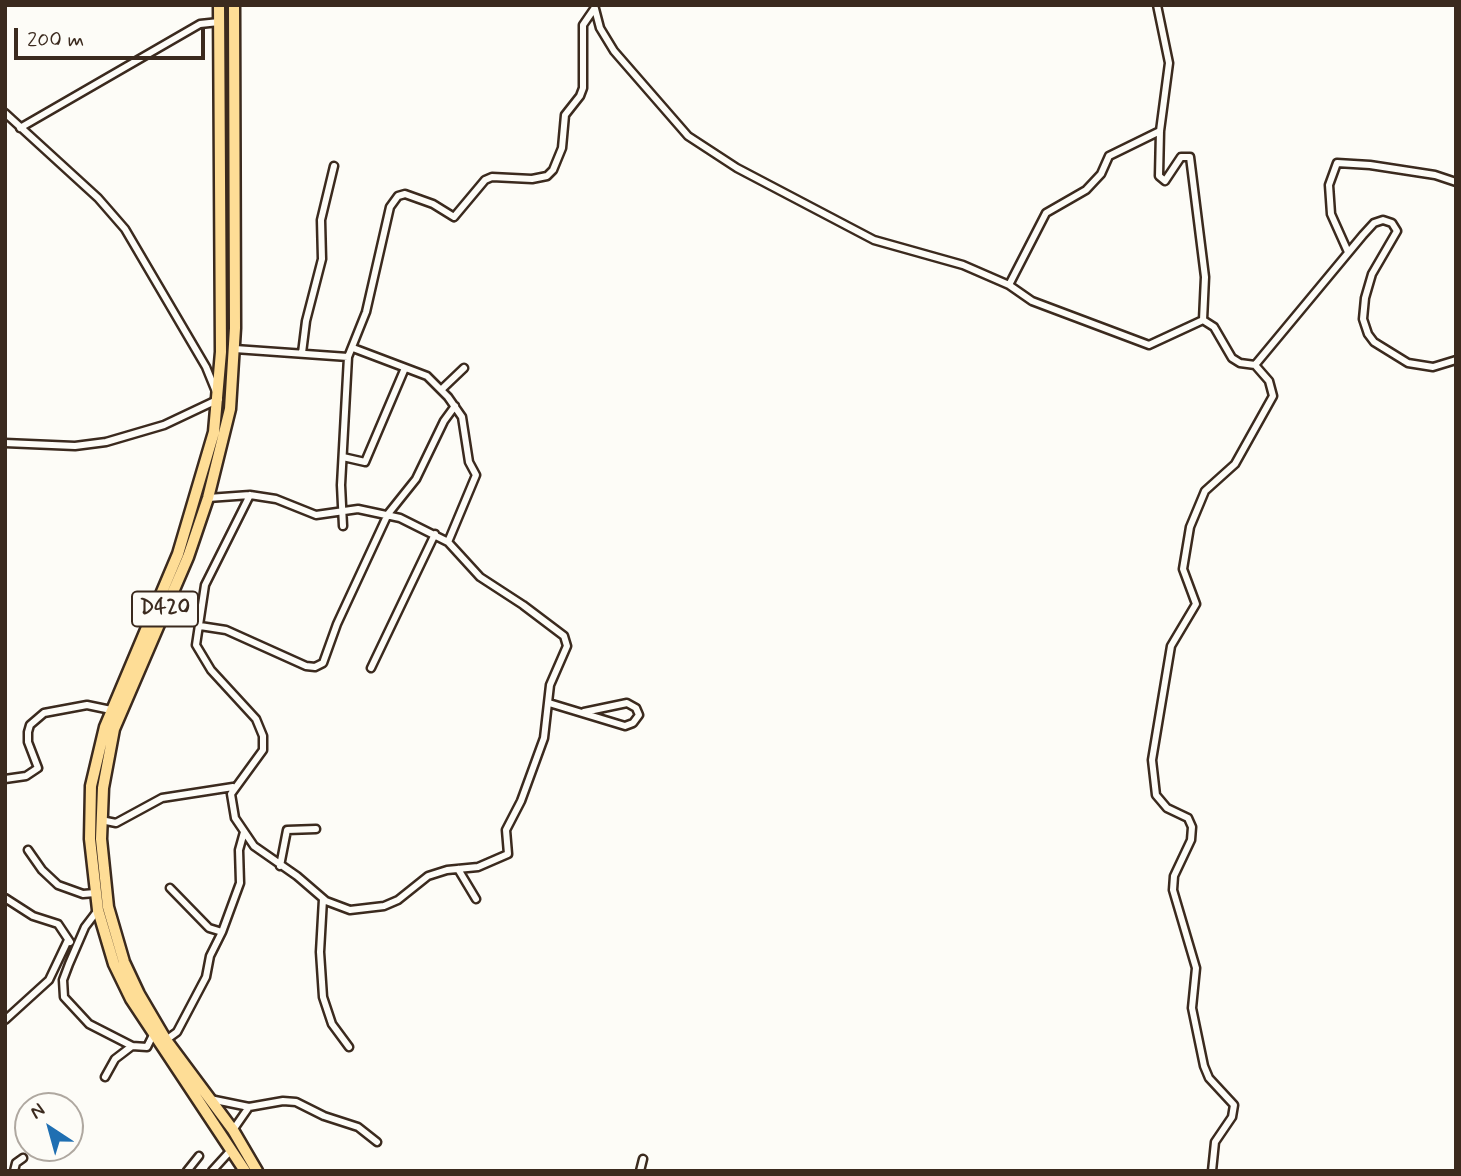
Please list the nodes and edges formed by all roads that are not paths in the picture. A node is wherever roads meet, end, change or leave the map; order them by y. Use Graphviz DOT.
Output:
graph roads {
  1 [pos="219,5"];
  2 [pos="234,5"];
  3 [pos="1157,5"];
  4 [pos="594,7"];
  5 [pos="219,22"];
  6 [pos="5,113"];
  7 [pos="20,128"];
  8 [pos="1160,131"];
  9 [pos="334,166"];
  10 [pos="1456,182"];
  11 [pos="1348,253"];
  12 [pos="1009,285"];
  13 [pos="1203,320"];
  14 [pos="353,348"];
  15 [pos="235,349"];
  16 [pos="302,353"];
  17 [pos="348,358"];
  18 [pos="1456,360"];
  19 [pos="1255,365"];
  20 [pos="405,368"];
  21 [pos="464,368"];
  22 [pos="442,389"];
  23 [pos="219,399"];
  24 [pos="455,406"];
  25 [pos="5,443"];
  26 [pos="343,457"];
  27 [pos="250,495"];
  28 [pos="208,498"];
  29 [pos="340,510"];
  30 [pos="388,514"];
  31 [pos="343,526"];
  32 [pos="435,534"];
  33 [pos="448,542"];
  34 [pos="200,626"];
  35 [pos="371,668"];
  36 [pos="549,703"];
  37 [pos="111,710"];
  38 [pos="584,712"];
  39 [pos="5,779"];
  40 [pos="233,788"];
  41 [pos="101,820"];
  42 [pos="316,828"];
  43 [pos="244,832"];
  44 [pos="29,850"];
  45 [pos="280,866"];
  46 [pos="458,869"];
  47 [pos="170,888"];
  48 [pos="5,891"];
  49 [pos="95,893"];
  50 [pos="5,898"];
  51 [pos="323,899"];
  52 [pos="476,899"];
  53 [pos="13,903"];
  54 [pos="98,910"];
  55 [pos="222,932"];
  56 [pos="68,940"];
  57 [pos="77,947"];
  58 [pos="5,1020"];
  59 [pos="153,1035"];
  60 [pos="166,1040"];
  61 [pos="132,1046"];
  62 [pos="349,1047"];
  63 [pos="105,1077"];
  64 [pos="210,1099"];
  65 [pos="249,1107"];
  66 [pos="233,1130"];
  67 [pos="377,1142"];
  68 [pos="233,1149"];
  69 [pos="199,1156"];
  70 [pos="643,1159"];
  71 [pos="187,1171"];
  72 [pos="212,1171"];
  73 [pos="245,1171"];
  74 [pos="257,1171"];
  75 [pos="640,1171"];
  76 [pos="1212,1171"];
  1 -- 5 [label="highway, D420"];
  2 -- 15 [label="highway, D420"];
  3 -- 8 [label="street"];
  4 -- 12 [label="street"];
  4 -- 14 [label="street"];
  5 -- 7 [label="street"];
  5 -- 23 [label="highway, D420"];
  6 -- 7 [label="street"];
  7 -- 23 [label="street"];
  8 -- 12 [label="street"];
  8 -- 13 [label="street"];
  9 -- 16 [label="street"];
  10 -- 11 [label="street"];
  11 -- 18 [label="street"];
  11 -- 19 [label="street"];
  12 -- 13 [label="street"];
  13 -- 19 [label="street"];
  14 -- 17 [label="street"];
  14 -- 20 [label="street"];
  15 -- 16 [label="street"];
  15 -- 28 [label="highway, D420"];
  16 -- 17 [label="street"];
  17 -- 26 [label="street"];
  19 -- 76 [label="street"];
  20 -- 22 [label="street"];
  20 -- 26 [label="street"];
  21 -- 22 [label="street"];
  22 -- 24 [label="street"];
  23 -- 25 [label="street"];
  23 -- 37 [label="highway, D420"];
  24 -- 30 [label="street"];
  24 -- 33 [label="street"];
  26 -- 29 [label="street"];
  27 -- 28 [label="street"];
  27 -- 29 [label="street"];
  27 -- 34 [label="street"];
  28 -- 41 [label="highway, D420"];
  29 -- 30 [label="street"];
  29 -- 31 [label="street"];
  30 -- 32 [label="street"];
  30 -- 34 [label="street"];
  32 -- 33 [label="street"];
  32 -- 35 [label="street"];
  33 -- 36 [label="street"];
  34 -- 40 [label="street"];
  36 -- 38 [label="street"];
  36 -- 46 [label="street"];
  37 -- 39 [label="street"];
  37 -- 49 [label="highway, D420"];
  38 -- 38 [label="street"];
  40 -- 41 [label="street"];
  40 -- 43 [label="street"];
  41 -- 60 [label="highway, D420"];
  42 -- 45 [label="street"];
  43 -- 45 [label="street"];
  43 -- 55 [label="street"];
  44 -- 49 [label="street"];
  45 -- 51 [label="street"];
  46 -- 51 [label="street"];
  46 -- 52 [label="street"];
  47 -- 55 [label="street"];
  48 -- 53 [label="street"];
  49 -- 54 [label="highway, D420"];
  50 -- 53 [label="street"];
  51 -- 62 [label="street"];
  53 -- 56 [label="street"];
  54 -- 57 [label="street"];
  54 -- 59 [label="highway, D420"];
  55 -- 60 [label="street"];
  56 -- 57 [label="street"];
  56 -- 58 [label="street"];
  57 -- 61 [label="street"];
  59 -- 61 [label="street"];
  59 -- 68 [label="highway, D420"];
  60 -- 64 [label="highway, D420"];
  61 -- 63 [label="street"];
  64 -- 65 [label="street"];
  64 -- 66 [label="highway, D420"];
  65 -- 66 [label="street"];
  65 -- 67 [label="street"];
  66 -- 74 [label="highway, D420"];
  68 -- 72 [label="street"];
  68 -- 73 [label="highway, D420"];
  69 -- 71 [label="street"];
  70 -- 75 [label="street"];
}
